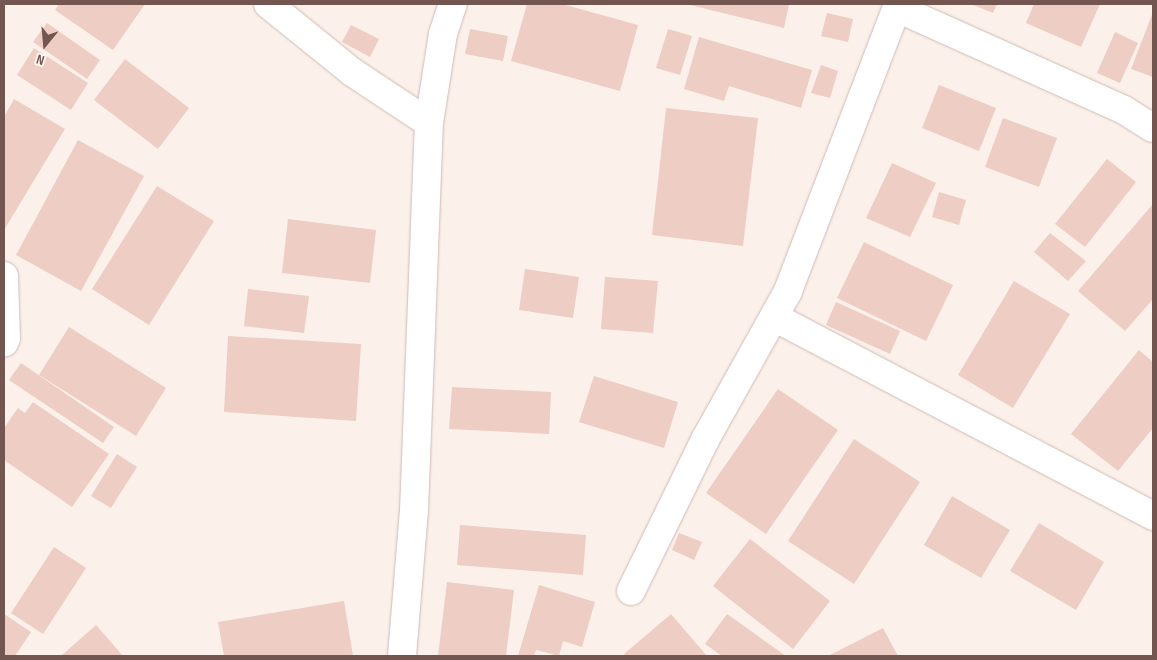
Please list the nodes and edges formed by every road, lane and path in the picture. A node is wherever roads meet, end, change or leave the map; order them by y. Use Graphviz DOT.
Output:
graph roads {
  1 [pos="268,4"];
  2 [pos="453,4"];
  3 [pos="898,6"];
  4 [pos="429,123"];
  5 [pos="1153,128"];
  6 [pos="4,276"];
  7 [pos="774,317"];
  8 [pos="4,343"];
  9 [pos="1153,516"];
  10 [pos="632,591"];
  11 [pos="402,656"];
  1 -- 4 [label="street"];
  2 -- 4 [label="street"];
  3 -- 5 [label="street"];
  3 -- 7 [label="street"];
  4 -- 11 [label="street"];
  6 -- 8 [label="street"];
  7 -- 9 [label="street"];
  7 -- 10 [label="street"];
}
